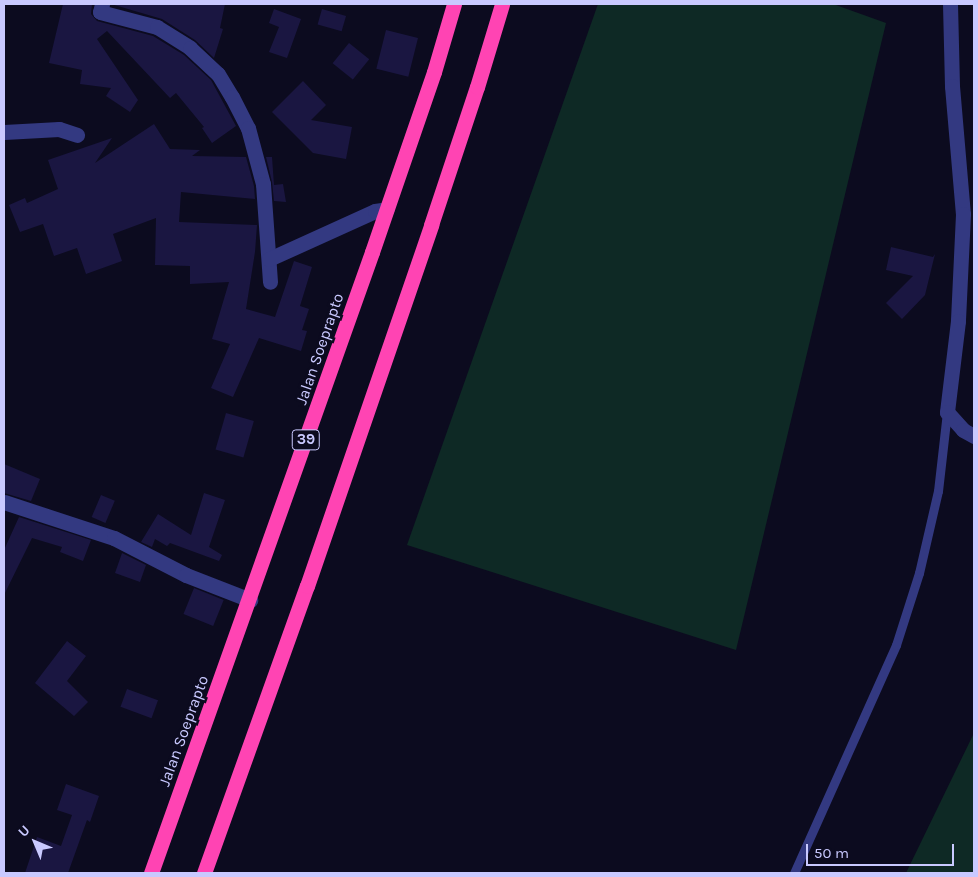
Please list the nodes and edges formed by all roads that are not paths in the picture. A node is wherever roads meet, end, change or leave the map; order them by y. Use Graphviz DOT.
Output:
graph roads {
  1 [pos="102,4"];
  2 [pos="454,4"];
  3 [pos="502,4"];
  4 [pos="950,4"];
  5 [pos="4,132"];
  6 [pos="78,135"];
  7 [pos="387,209"];
  8 [pos="269,259"];
  9 [pos="270,282"];
  10 [pos="947,412"];
  11 [pos="974,436"];
  12 [pos="4,502"];
  13 [pos="250,600"];
  14 [pos="151,873"];
  15 [pos="204,873"];
  16 [pos="794,873"];
  1 -- 8 [label="street"];
  2 -- 7 [label="highway, Jalan Soeprapto / 39"];
  3 -- 15 [label="highway"];
  4 -- 10 [label="street"];
  5 -- 6 [label="street"];
  7 -- 8 [label="street"];
  7 -- 13 [label="highway, Jalan Soeprapto / 39"];
  8 -- 9 [label="street"];
  10 -- 11 [label="street"];
  10 -- 16 [label="lane"];
  12 -- 13 [label="street"];
  13 -- 14 [label="highway, Jalan Soeprapto / 39"];
}
